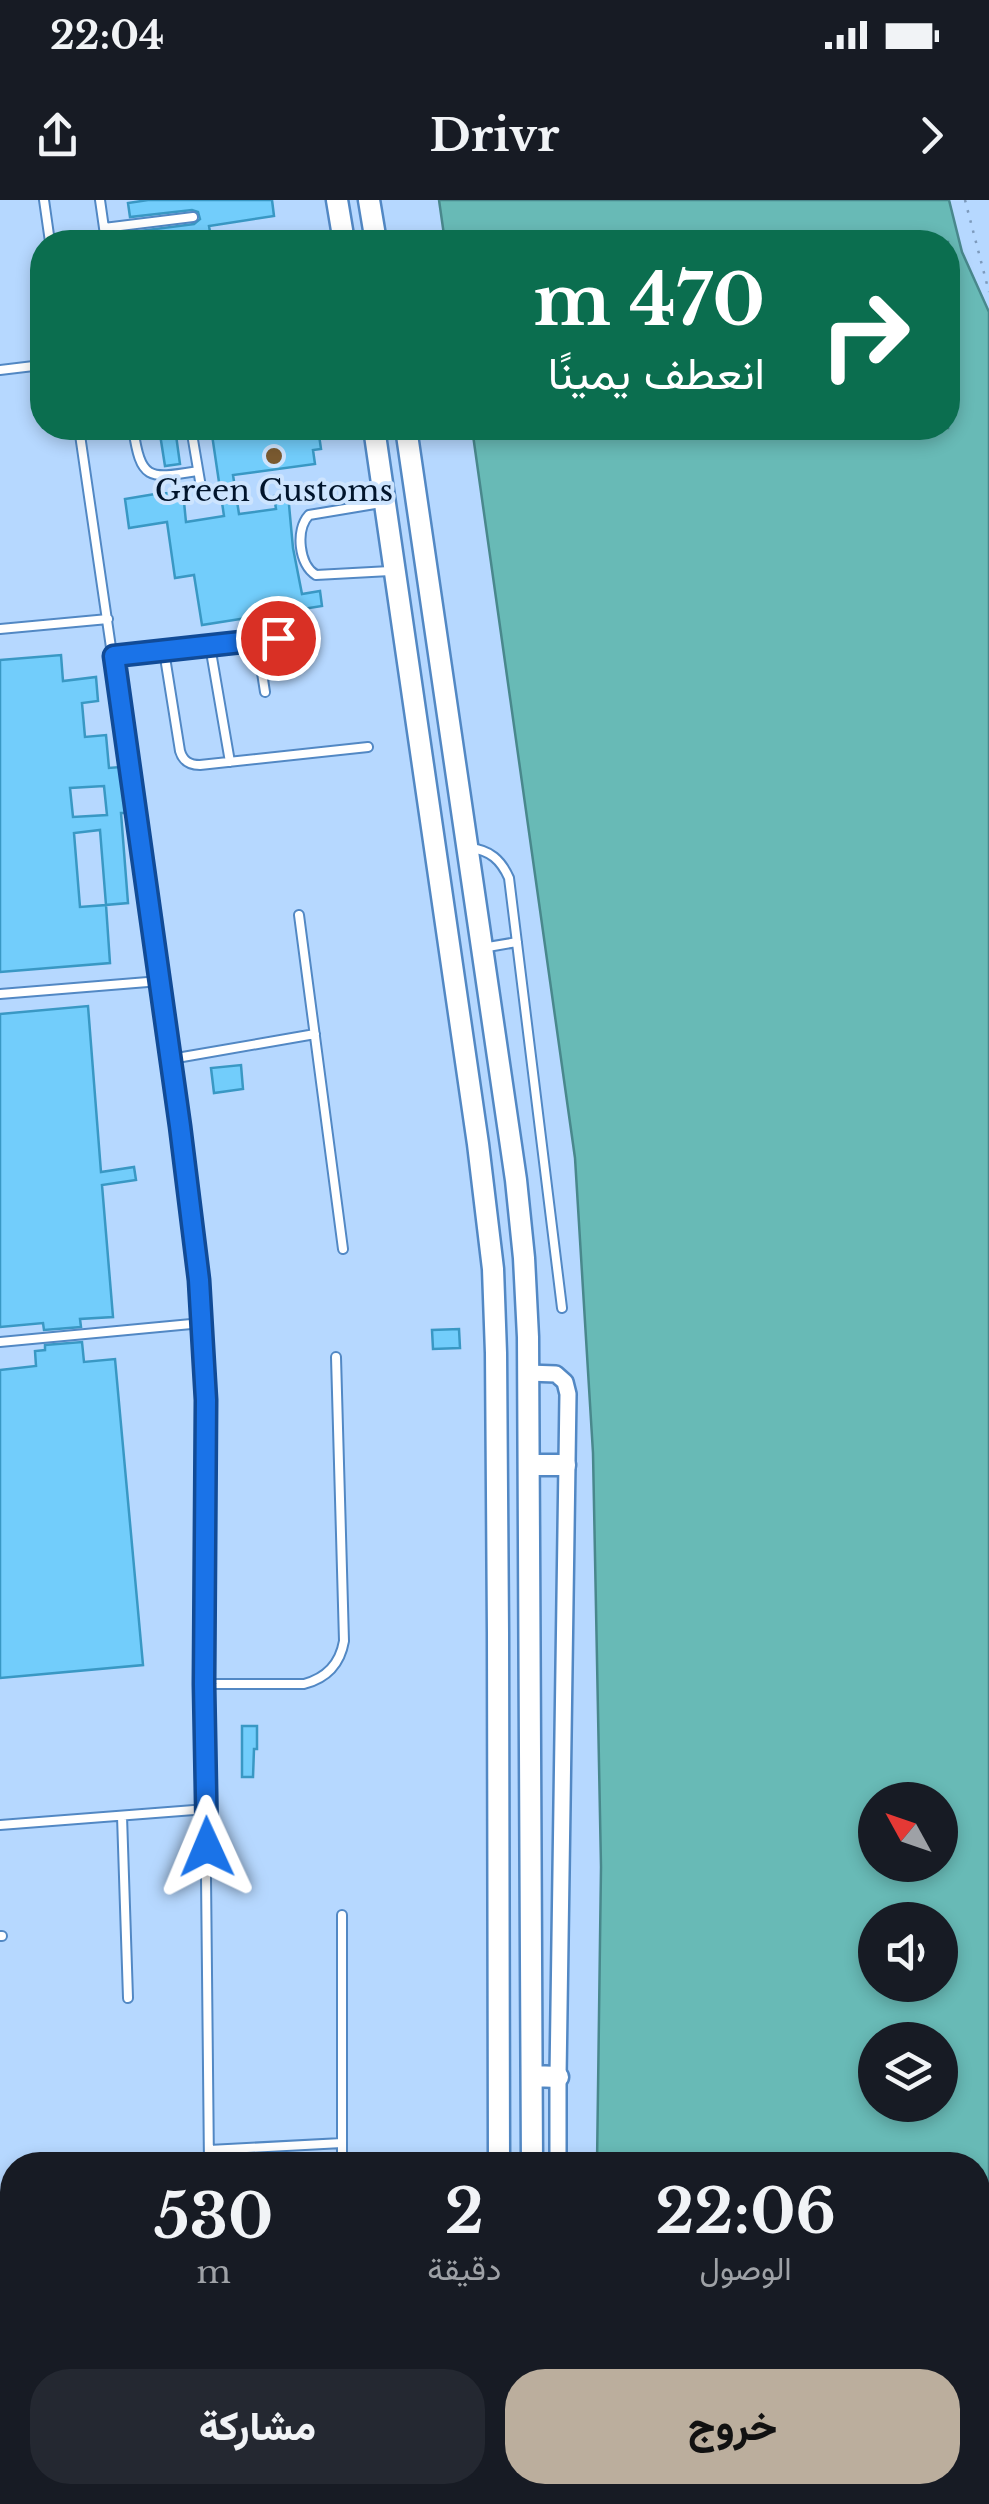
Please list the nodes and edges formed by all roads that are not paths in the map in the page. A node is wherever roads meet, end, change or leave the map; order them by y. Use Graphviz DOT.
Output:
graph roads {
  1 [pos="44,200"];
  2 [pos="100,200"];
  3 [pos="337,200"];
  4 [pos="369,200"];
  5 [pos="193,217"];
  6 [pos="104,228"];
  7 [pos="48,230"];
  8 [pos="342,230"];
  9 [pos="374,230"];
  10 [pos="30,366"];
  11 [pos="0,370"];
  12 [pos="81,440"];
  13 [pos="135,440"];
  14 [pos="193,440"];
  15 [pos="376,440"];
  16 [pos="408,440"];
  17 [pos="198,471"];
  18 [pos="201,488"];
  19 [pos="385,503"];
  20 [pos="395,570"];
  21 [pos="108,619"];
  22 [pos="0,629"];
  23 [pos="300,636"];
  24 [pos="256,640"];
  25 [pos="210,646"];
  26 [pos="164,651"];
  27 [pos="114,656"];
  28 [pos="265,692"];
  29 [pos="368,746"];
  30 [pos="230,762"];
  31 [pos="467,848"];
  32 [pos="299,916"];
  33 [pos="517,942"];
  34 [pos="482,948"];
  35 [pos="160,981"];
  36 [pos="0,994"];
  37 [pos="315,1034"];
  38 [pos="171,1059"];
  39 [pos="343,1248"];
  40 [pos="562,1308"];
  41 [pos="202,1323"];
  42 [pos="0,1342"];
  43 [pos="336,1358"];
  44 [pos="528,1372"];
  45 [pos="529,1465"];
  46 [pos="565,1465"];
  47 [pos="204,1684"];
  48 [pos="206,1809"];
  49 [pos="122,1816"];
  50 [pos="0,1825"];
  51 [pos="342,1915"];
  52 [pos="128,1998"];
  53 [pos="532,2076"];
  54 [pos="558,2077"];
  55 [pos="342,2142"];
  56 [pos="209,2150"];
  57 [pos="342,2152"];
  58 [pos="498,2152"];
  59 [pos="532,2152"];
  60 [pos="558,2152"];
  1 -- 7 [label="lane"];
  2 -- 6 [label="lane"];
  3 -- 8 [label="street"];
  4 -- 9 [label="street"];
  5 -- 6 [label="lane"];
  10 -- 11 [label="lane"];
  12 -- 21 [label="lane"];
  13 -- 17 [label="lane"];
  14 -- 17 [label="lane"];
  15 -- 19 [label="street"];
  16 -- 31 [label="street"];
  17 -- 18 [label="lane"];
  19 -- 20 [label="street"];
  19 -- 20 [label="lane"];
  20 -- 58 [label="street"];
  21 -- 22 [label="lane"];
  21 -- 27 [label="lane"];
  23 -- 24 [label="lane"];
  24 -- 25 [label="lane"];
  24 -- 28 [label="lane"];
  25 -- 26 [label="lane"];
  25 -- 30 [label="lane"];
  26 -- 27 [label="lane"];
  26 -- 30 [label="lane"];
  27 -- 35 [label="lane"];
  29 -- 30 [label="lane"];
  31 -- 33 [label="lane"];
  31 -- 34 [label="street"];
  32 -- 37 [label="lane"];
  33 -- 34 [label="lane"];
  33 -- 40 [label="lane"];
  34 -- 44 [label="street"];
  35 -- 36 [label="lane"];
  35 -- 38 [label="lane"];
  37 -- 38 [label="lane"];
  37 -- 39 [label="lane"];
  38 -- 41 [label="lane"];
  41 -- 42 [label="lane"];
  41 -- 47 [label="lane"];
  43 -- 47 [label="lane"];
  44 -- 45 [label="street"];
  44 -- 46 [label="street"];
  45 -- 46 [label="street"];
  45 -- 53 [label="street"];
  46 -- 54 [label="street"];
  47 -- 48 [label="lane"];
  48 -- 49 [label="lane"];
  48 -- 56 [label="lane"];
  49 -- 50 [label="lane"];
  49 -- 52 [label="lane"];
  51 -- 55 [label="lane"];
  53 -- 54 [label="street"];
  53 -- 59 [label="street"];
  54 -- 60 [label="street"];
  55 -- 56 [label="lane"];
  55 -- 57 [label="lane"];
}
